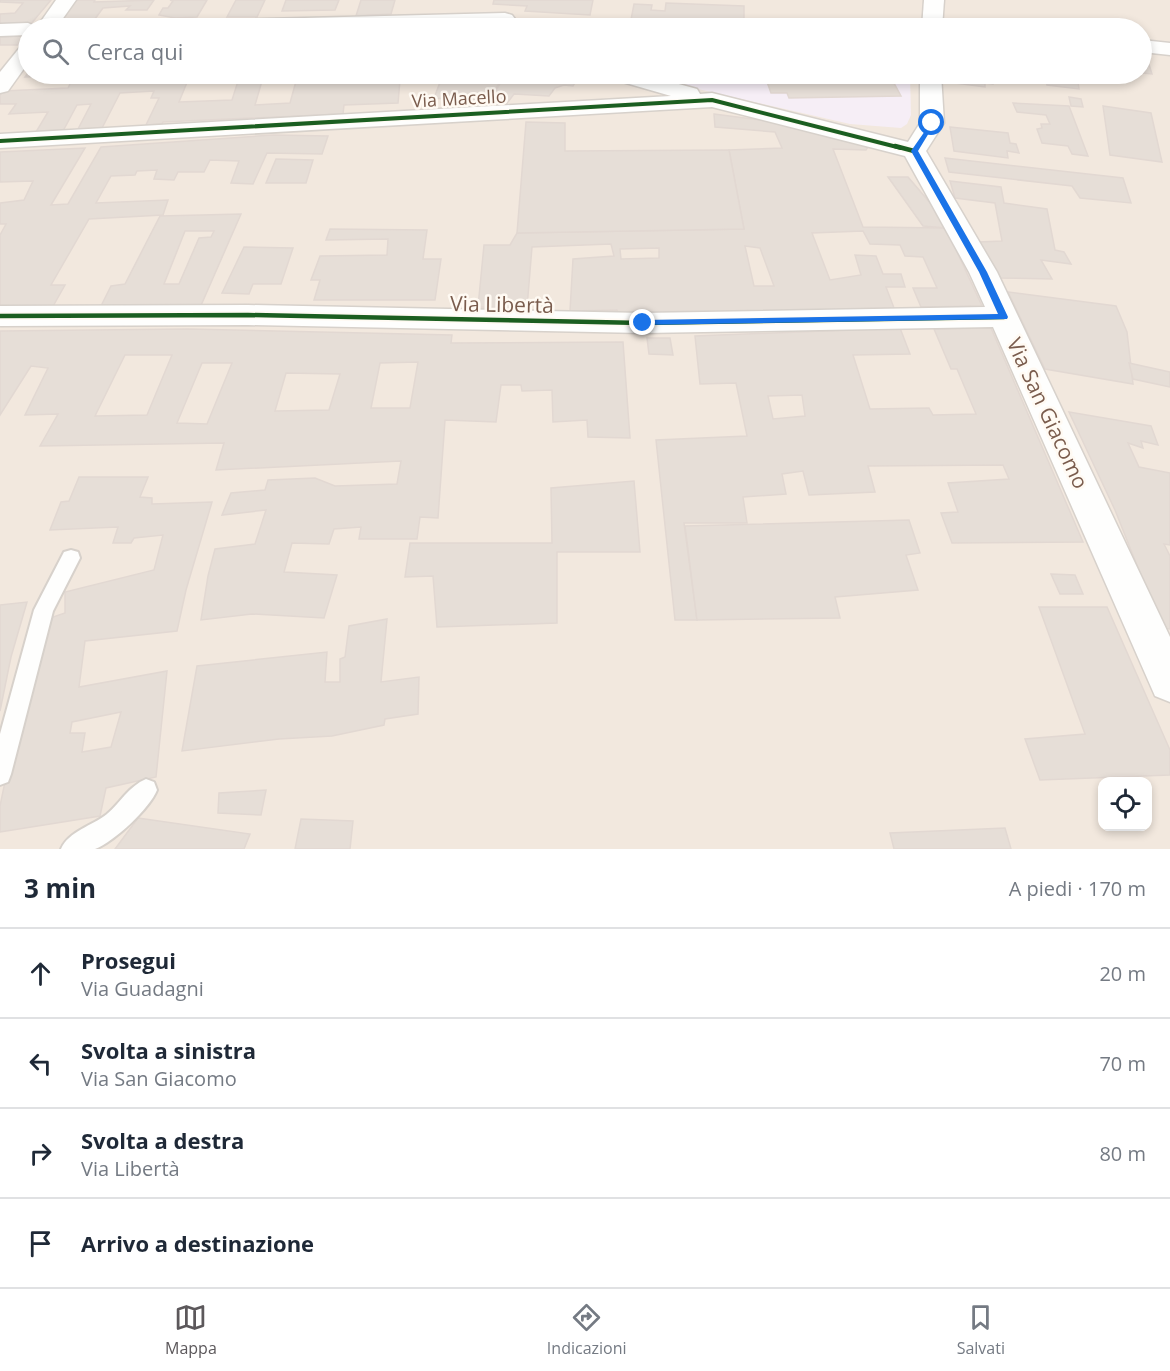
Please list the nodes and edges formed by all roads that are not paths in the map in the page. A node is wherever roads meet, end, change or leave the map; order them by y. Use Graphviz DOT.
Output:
graph roads {
  1 [pos="66,0"];
  2 [pos="467,0"];
  3 [pos="934,0"];
  4 [pos="53,18"];
  5 [pos="503,18"];
  6 [pos="933,18"];
  7 [pos="18,29"];
  8 [pos="0,30"];
  9 [pos="1152,47"];
  10 [pos="1170,49"];
  11 [pos="18,63"];
  12 [pos="655,84"];
  13 [pos="931,84"];
  14 [pos="0,86"];
  15 [pos="712,100"];
  16 [pos="0,141"];
  17 [pos="914,151"];
  18 [pos="0,316"];
  19 [pos="1004,317"];
  20 [pos="70,558"];
  21 [pos="1170,682"];
  22 [pos="0,774"];
  23 [pos="146,790"];
  24 [pos="73,849"];
  1 -- 4 [label="street"];
  2 -- 5 [label="street"];
  3 -- 6 [label="street"];
  7 -- 8 [label="street"];
  9 -- 10 [label="street"];
  11 -- 14 [label="street"];
  12 -- 15 [label="street"];
  13 -- 17 [label="street"];
  15 -- 16 [label="street, Via Macello"];
  15 -- 17 [label="street, Via Macello"];
  17 -- 19 [label="street, Via San Giacomo"];
  18 -- 19 [label="street, Via Libertà"];
  19 -- 21 [label="street, Via San Giacomo"];
  20 -- 22 [label="lane"];
  23 -- 24 [label="lane"];
}
